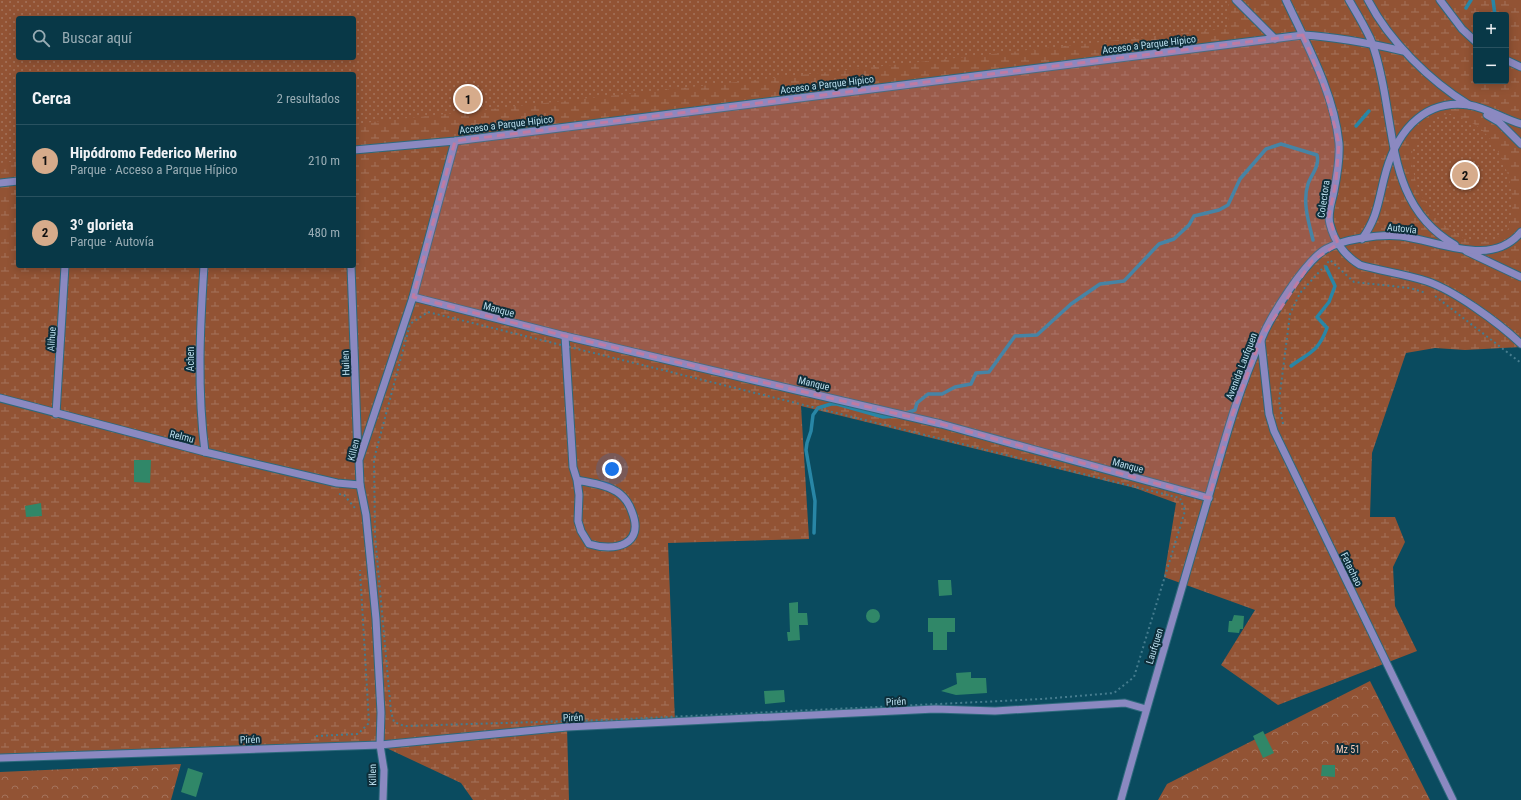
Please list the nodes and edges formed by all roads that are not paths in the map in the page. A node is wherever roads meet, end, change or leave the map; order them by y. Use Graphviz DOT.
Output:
graph roads {
  1 [pos="1236,0"];
  2 [pos="1286,0"];
  3 [pos="1349,0"];
  4 [pos="1368,0"];
  5 [pos="1440,0"];
  6 [pos="1303,35"];
  7 [pos="1275,39"];
  8 [pos="1473,39"];
  9 [pos="1372,46"];
  10 [pos="1403,51"];
  11 [pos="1509,61"];
  12 [pos="1521,67"];
  13 [pos="1471,106"];
  14 [pos="1521,124"];
  15 [pos="455,140"];
  16 [pos="1521,144"];
  17 [pos="356,150"];
  18 [pos="1393,151"];
  19 [pos="16,181"];
  20 [pos="0,183"];
  21 [pos="1521,232"];
  22 [pos="1362,239"];
  23 [pos="1338,244"];
  24 [pos="1462,249"];
  25 [pos="65,268"];
  26 [pos="204,268"];
  27 [pos="351,268"];
  28 [pos="1521,277"];
  29 [pos="414,297"];
  30 [pos="566,336"];
  31 [pos="1261,338"];
  32 [pos="1521,344"];
  33 [pos="0,398"];
  34 [pos="56,414"];
  35 [pos="205,452"];
  36 [pos="358,460"];
  37 [pos="577,480"];
  38 [pos="360,485"];
  39 [pos="1209,498"];
  40 [pos="1146,709"];
  41 [pos="380,745"];
  42 [pos="0,758"];
  43 [pos="383,800"];
  44 [pos="1120,800"];
  45 [pos="1453,800"];
  1 -- 7 [label="street"];
  2 -- 6 [label="street, Colectora"];
  3 -- 9 [label="street, Autovía"];
  4 -- 10 [label="street, Autovía"];
  5 -- 8 [label="street"];
  6 -- 7 [label="street, Acceso a Parque Hípico"];
  6 -- 9 [label="street, Acceso a Parque Hípico"];
  6 -- 23 [label="street, Colectora"];
  7 -- 15 [label="street, Acceso a Parque Hípico"];
  9 -- 10 [label="street"];
  9 -- 18 [label="street, Autovía"];
  10 -- 13 [label="street, Autovía"];
  11 -- 12 [label="street"];
  13 -- 14 [label="street, Autovía"];
  13 -- 16 [label="street, Autovía"];
  13 -- 18 [label="street, Autovía"];
  15 -- 17 [label="street, Acceso a Parque Hípico"];
  15 -- 29 [label="street, Killen"];
  18 -- 22 [label="street, Autovía"];
  18 -- 24 [label="street, Autovía"];
  19 -- 20 [label="street"];
  21 -- 24 [label="street"];
  22 -- 23 [label="street, Avenida Laufquen"];
  22 -- 24 [label="street, Autovía"];
  23 -- 31 [label="street, Avenida Laufquen"];
  23 -- 32 [label="street, Colectora"];
  24 -- 28 [label="street, Autovía"];
  25 -- 34 [label="street, Alihue"];
  26 -- 35 [label="street, Achen"];
  27 -- 36 [label="street, Huilen"];
  29 -- 30 [label="street, Manque"];
  29 -- 36 [label="street, Killen"];
  30 -- 37 [label="street"];
  30 -- 39 [label="street, Manque"];
  31 -- 39 [label="street, Avenida Laufquen"];
  31 -- 45 [label="street, Fetachao"];
  33 -- 34 [label="street, Relmu"];
  34 -- 35 [label="street, Relmu"];
  35 -- 38 [label="street, Relmu"];
  36 -- 38 [label="street, Killen"];
  37 -- 37 [label="street"];
  38 -- 41 [label="street, Killen"];
  39 -- 40 [label="street, Laufquen"];
  40 -- 41 [label="street, Pirén"];
  40 -- 44 [label="street, Laufquen"];
  41 -- 42 [label="street, Pirén"];
  41 -- 43 [label="street, Killen"];
}
